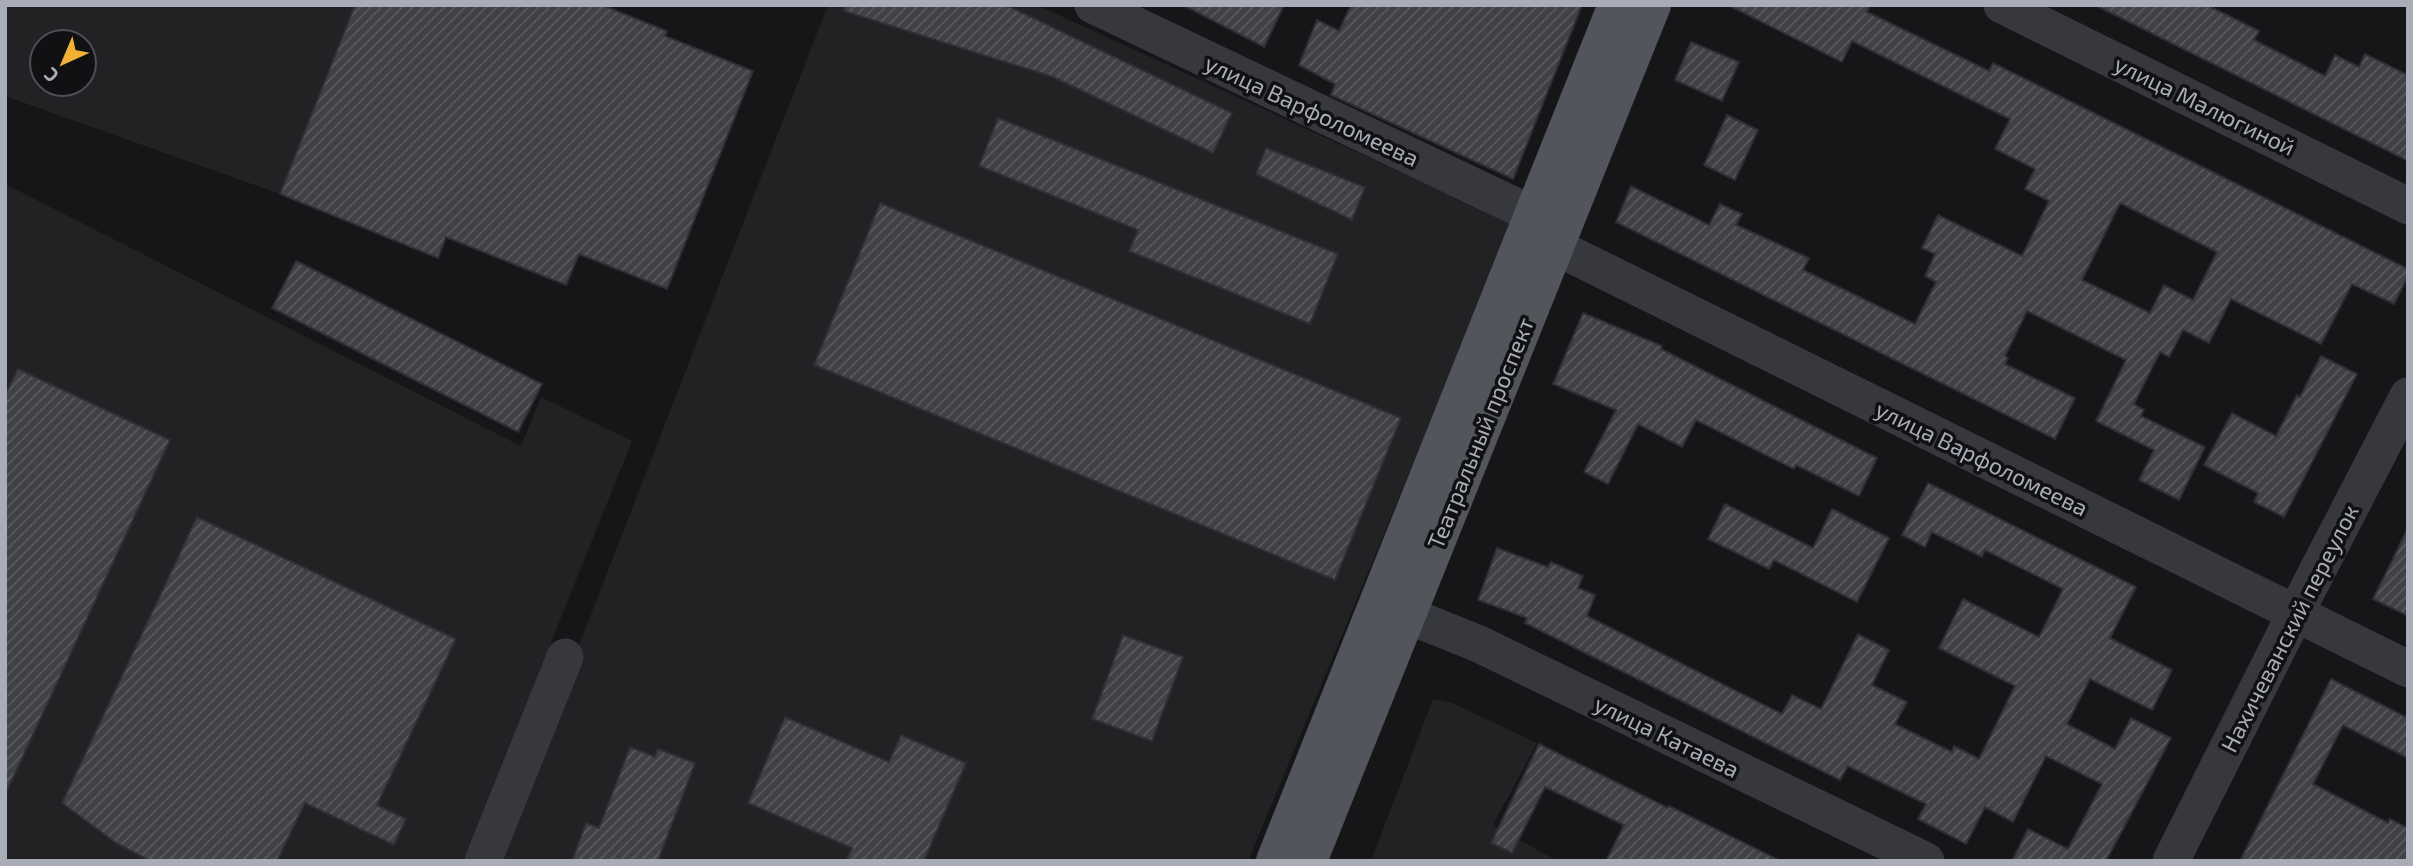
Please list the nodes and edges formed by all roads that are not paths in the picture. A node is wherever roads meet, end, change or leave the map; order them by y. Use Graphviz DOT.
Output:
graph roads {
  1 [pos="1093,5"];
  2 [pos="1617,5"];
  3 [pos="1652,5"];
  4 [pos="2002,5"];
  5 [pos="2408,206"];
  6 [pos="1532,214"];
  7 [pos="1556,247"];
  8 [pos="2408,396"];
  9 [pos="2295,614"];
  10 [pos="1407,615"];
  11 [pos="565,657"];
  12 [pos="2408,670"];
  13 [pos="483,861"];
  14 [pos="1275,861"];
  15 [pos="1308,861"];
  16 [pos="1926,861"];
  17 [pos="2171,861"];
  1 -- 6 [label="street, улица Варфоломеева"];
  2 -- 6 [label="main road, Театральный проспект"];
  3 -- 7 [label="main road, Театральный проспект"];
  4 -- 5 [label="street, улица Малюгиной"];
  6 -- 14 [label="main road, Театральный проспект"];
  7 -- 9 [label="street, улица Варфоломеева"];
  7 -- 10 [label="main road, Театральный проспект"];
  8 -- 9 [label="street, Нахичеванский переулок"];
  9 -- 12 [label="street, улица Варфоломеева"];
  9 -- 17 [label="street, Нахичеванский переулок"];
  10 -- 15 [label="main road, Театральный проспект"];
  10 -- 16 [label="street, улица Катаева"];
  11 -- 13 [label="street"];
}
